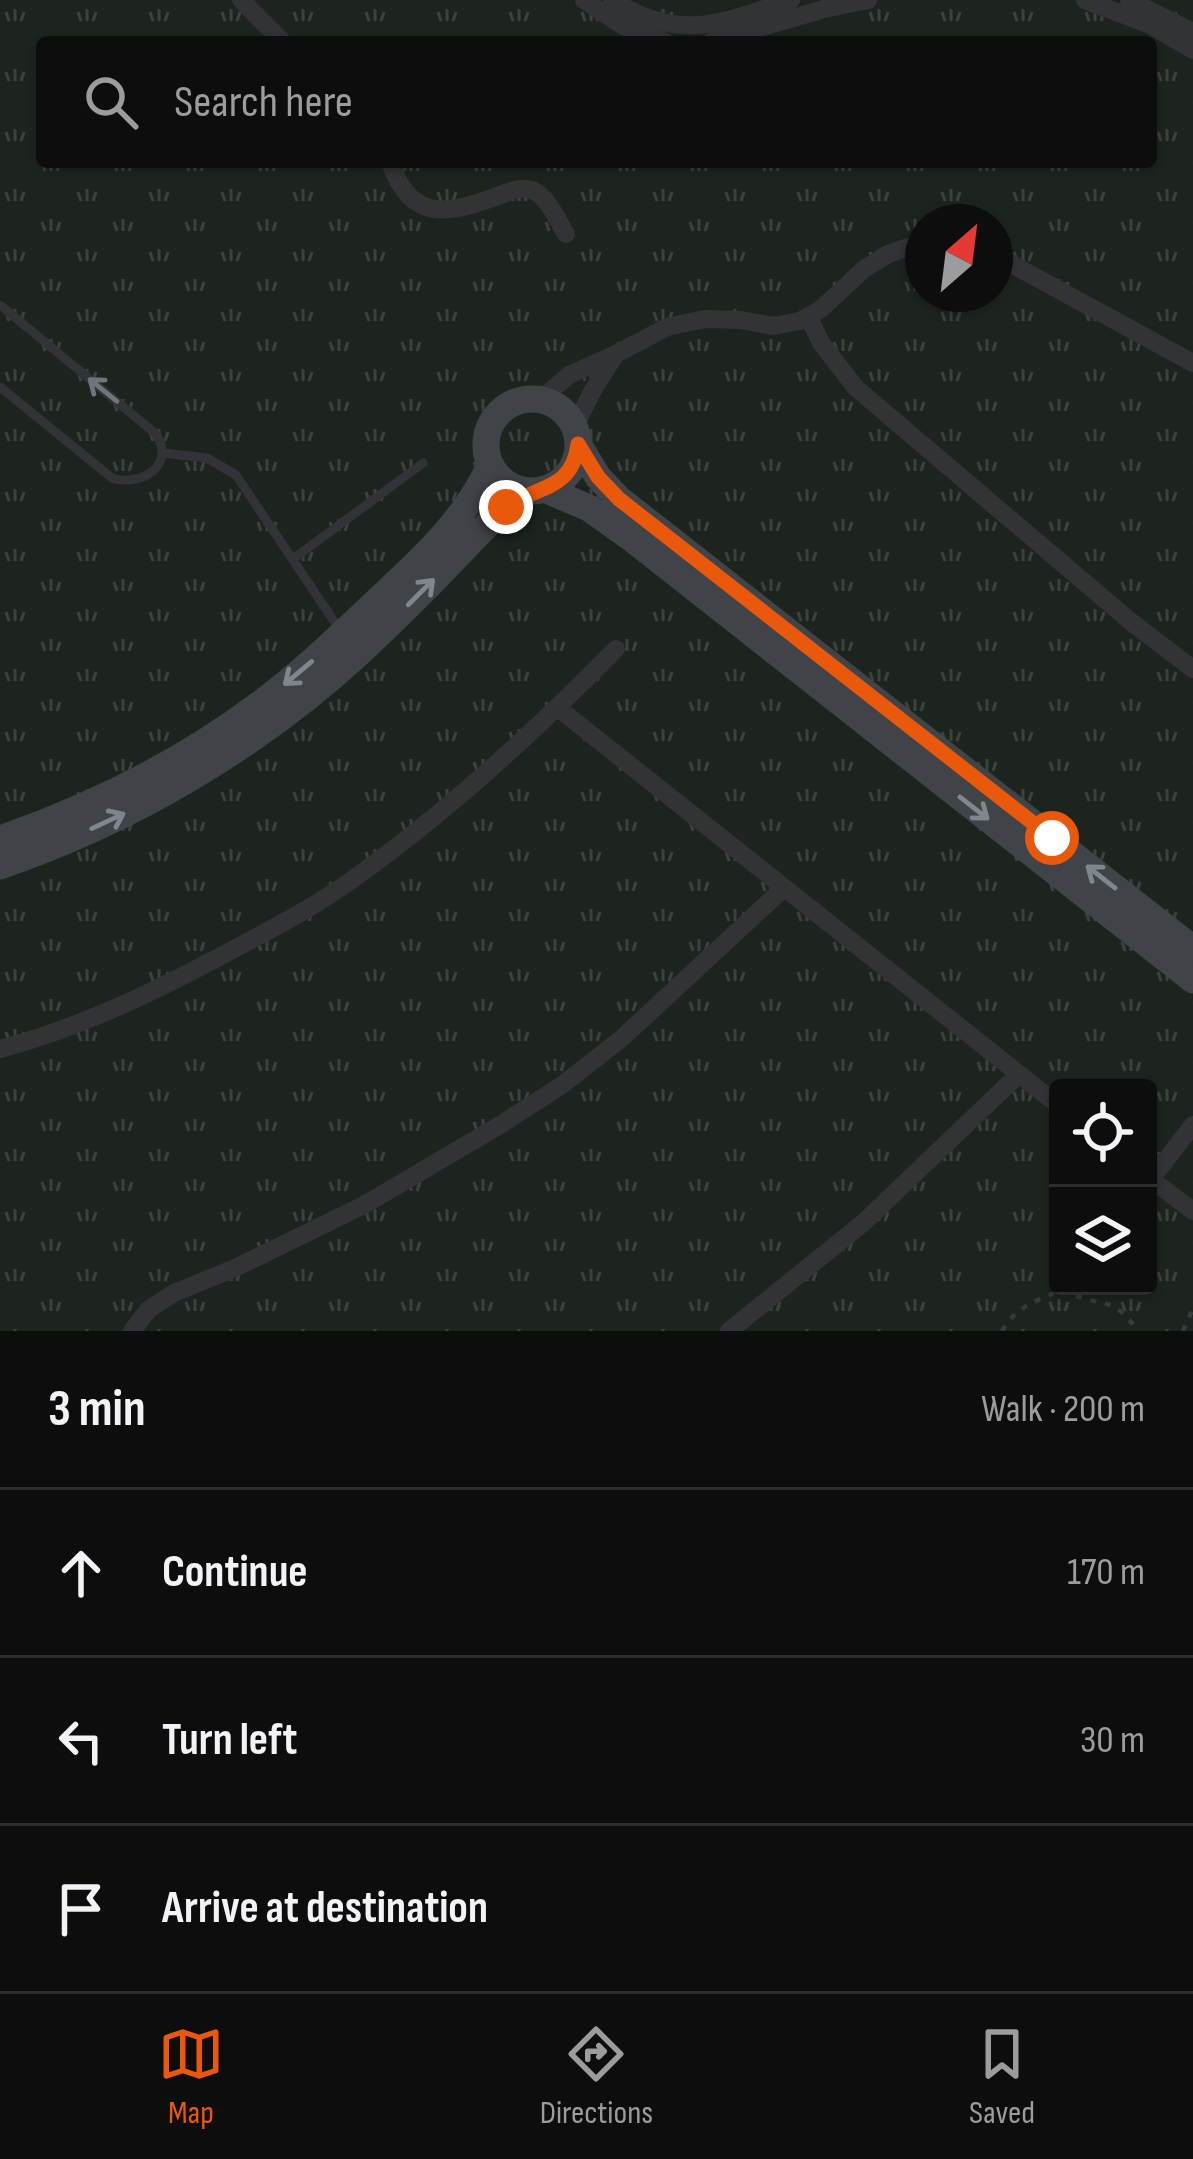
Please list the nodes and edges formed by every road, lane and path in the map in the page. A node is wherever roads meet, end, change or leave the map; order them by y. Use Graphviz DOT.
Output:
graph roads {
  1 [pos="241,0"];
  2 [pos="584,0"];
  3 [pos="612,0"];
  4 [pos="790,0"];
  5 [pos="868,0"];
  6 [pos="1085,0"];
  7 [pos="1129,0"];
  8 [pos="1193,32"];
  9 [pos="277,36"];
  10 [pos="644,36"];
  11 [pos="732,36"];
  12 [pos="1193,50"];
  13 [pos="393,168"];
  14 [pos="566,234"];
  15 [pos="905,248"];
  16 [pos="1013,265"];
  17 [pos="0,305"];
  18 [pos="809,316"];
  19 [pos="616,354"];
  20 [pos="1193,363"];
  21 [pos="0,387"];
  22 [pos="540,400"];
  23 [pos="576,436"];
  24 [pos="163,453"];
  25 [pos="423,463"];
  26 [pos="490,466"];
  27 [pos="538,490"];
  28 [pos="293,559"];
  29 [pos="343,633"];
  30 [pos="616,649"];
  31 [pos="1193,669"];
  32 [pos="558,708"];
  33 [pos="0,839"];
  34 [pos="0,866"];
  35 [pos="784,888"];
  36 [pos="1193,949"];
  37 [pos="1193,980"];
  38 [pos="0,1049"];
  39 [pos="1019,1074"];
  40 [pos="1049,1098"];
  41 [pos="1193,1125"];
  42 [pos="1157,1169"];
  43 [pos="1157,1183"];
  44 [pos="1192,1207"];
  45 [pos="1049,1294"];
  46 [pos="1076,1295"];
  47 [pos="1193,1308"];
  48 [pos="132,1331"];
  49 [pos="729,1331"];
  50 [pos="1002,1331"];
  51 [pos="1137,1331"];
  52 [pos="1183,1331"];
  1 -- 9 [label="street"];
  2 -- 10 [label="street"];
  3 -- 4 [label="street"];
  5 -- 11 [label="street"];
  6 -- 12 [label="street"];
  7 -- 8 [label="street"];
  13 -- 14 [label="street"];
  15 -- 18 [label="street"];
  16 -- 20 [label="street"];
  24 -- 17 [label="lane, one-way"];
  18 -- 19 [label="street"];
  18 -- 31 [label="street"];
  19 -- 22 [label="street"];
  19 -- 23 [label="street"];
  21 -- 24 [label="lane"];
  22 -- 23 [label="street"];
  22 -- 26 [label="street"];
  23 -- 27 [label="street"];
  36 -- 23 [label="street, one-way"];
  24 -- 28 [label="lane"];
  25 -- 28 [label="lane"];
  26 -- 27 [label="street"];
  26 -- 29 [label="street"];
  34 -- 27 [label="street, one-way"];
  27 -- 37 [label="street, one-way"];
  28 -- 29 [label="lane"];
  29 -- 33 [label="street, one-way"];
  30 -- 32 [label="street"];
  32 -- 35 [label="street"];
  32 -- 38 [label="street"];
  35 -- 39 [label="street"];
  35 -- 48 [label="street"];
  39 -- 40 [label="street"];
  39 -- 49 [label="street"];
  41 -- 42 [label="street"];
  43 -- 44 [label="street"];
  45 -- 50 [label="path"];
  46 -- 51 [label="path"];
  47 -- 52 [label="path"];
}
